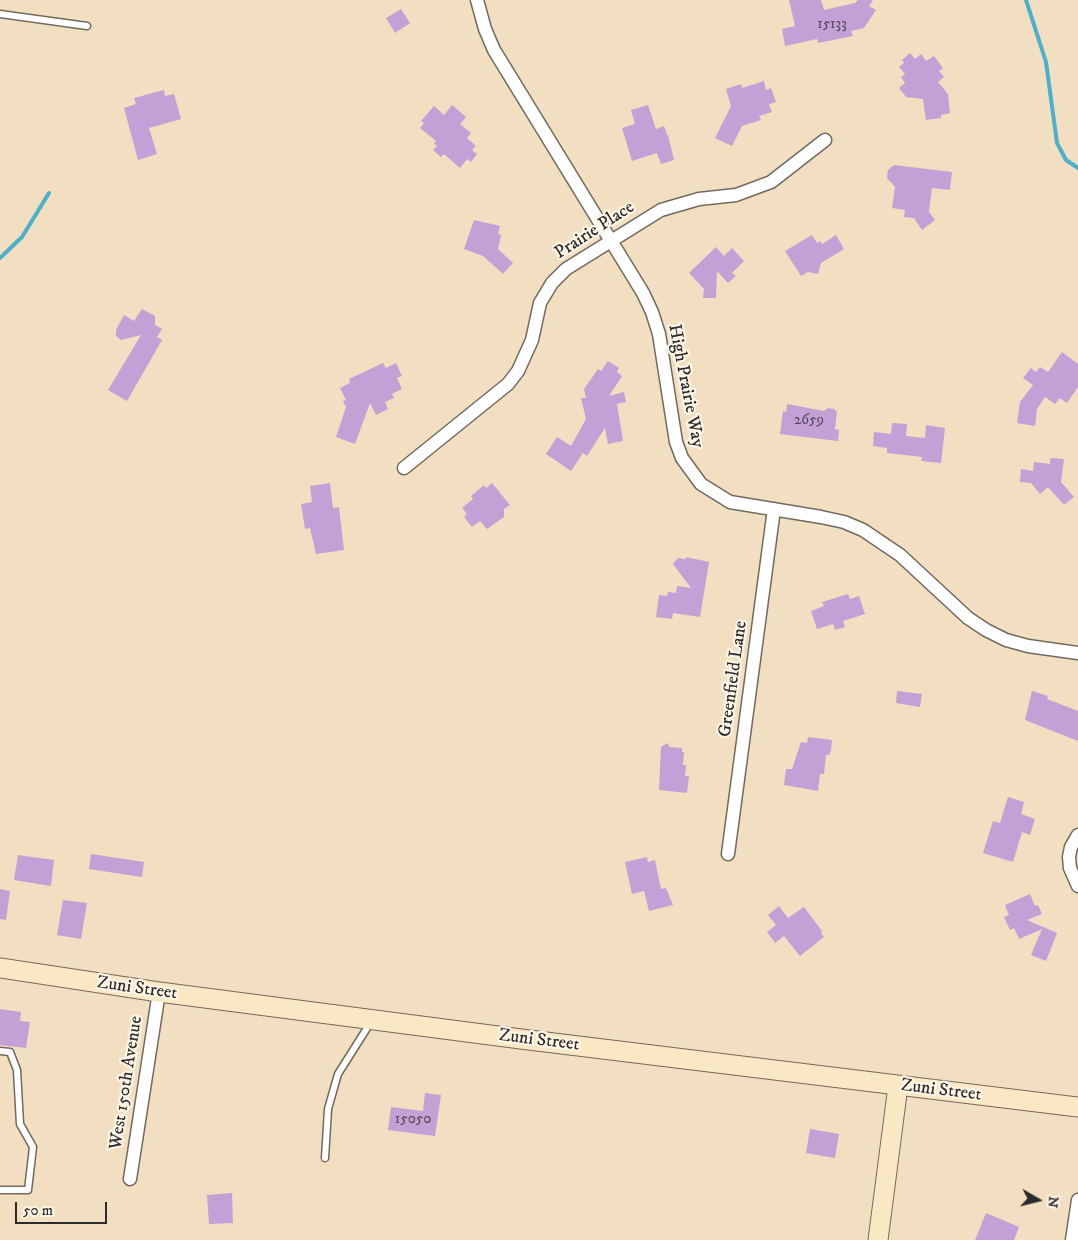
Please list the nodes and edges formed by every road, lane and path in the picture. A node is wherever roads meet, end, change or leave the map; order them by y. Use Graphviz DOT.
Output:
graph roads {
  1 [pos="477,0"];
  2 [pos="0,14"];
  3 [pos="87,26"];
  4 [pos="825,140"];
  5 [pos="611,241"];
  6 [pos="404,468"];
  7 [pos="774,509"];
  8 [pos="1078,652"];
  9 [pos="1078,835"];
  10 [pos="728,854"];
  11 [pos="1078,886"];
  12 [pos="0,968"];
  13 [pos="159,992"];
  14 [pos="370,1019"];
  15 [pos="0,1051"];
  16 [pos="898,1086"];
  17 [pos="1078,1105"];
  18 [pos="325,1158"];
  19 [pos="130,1179"];
  20 [pos="0,1190"];
  21 [pos="1078,1200"];
  22 [pos="878,1240"];
  23 [pos="1072,1240"];
  1 -- 5 [label="street, High Prairie Way"];
  2 -- 3 [label="lane"];
  4 -- 5 [label="street, Prairie Place"];
  5 -- 6 [label="street, Prairie Place"];
  5 -- 7 [label="street, High Prairie Way"];
  7 -- 8 [label="street, High Prairie Way"];
  7 -- 10 [label="street, Greenfield Lane"];
  9 -- 11 [label="street"];
  12 -- 13 [label="street, Zuni Street"];
  13 -- 14 [label="street, Zuni Street"];
  13 -- 19 [label="street, West 150th Avenue"];
  14 -- 16 [label="street, Zuni Street"];
  14 -- 18 [label="lane"];
  15 -- 20 [label="lane"];
  16 -- 17 [label="street, Zuni Street"];
  16 -- 22 [label="street"];
  21 -- 23 [label="street"];
}
